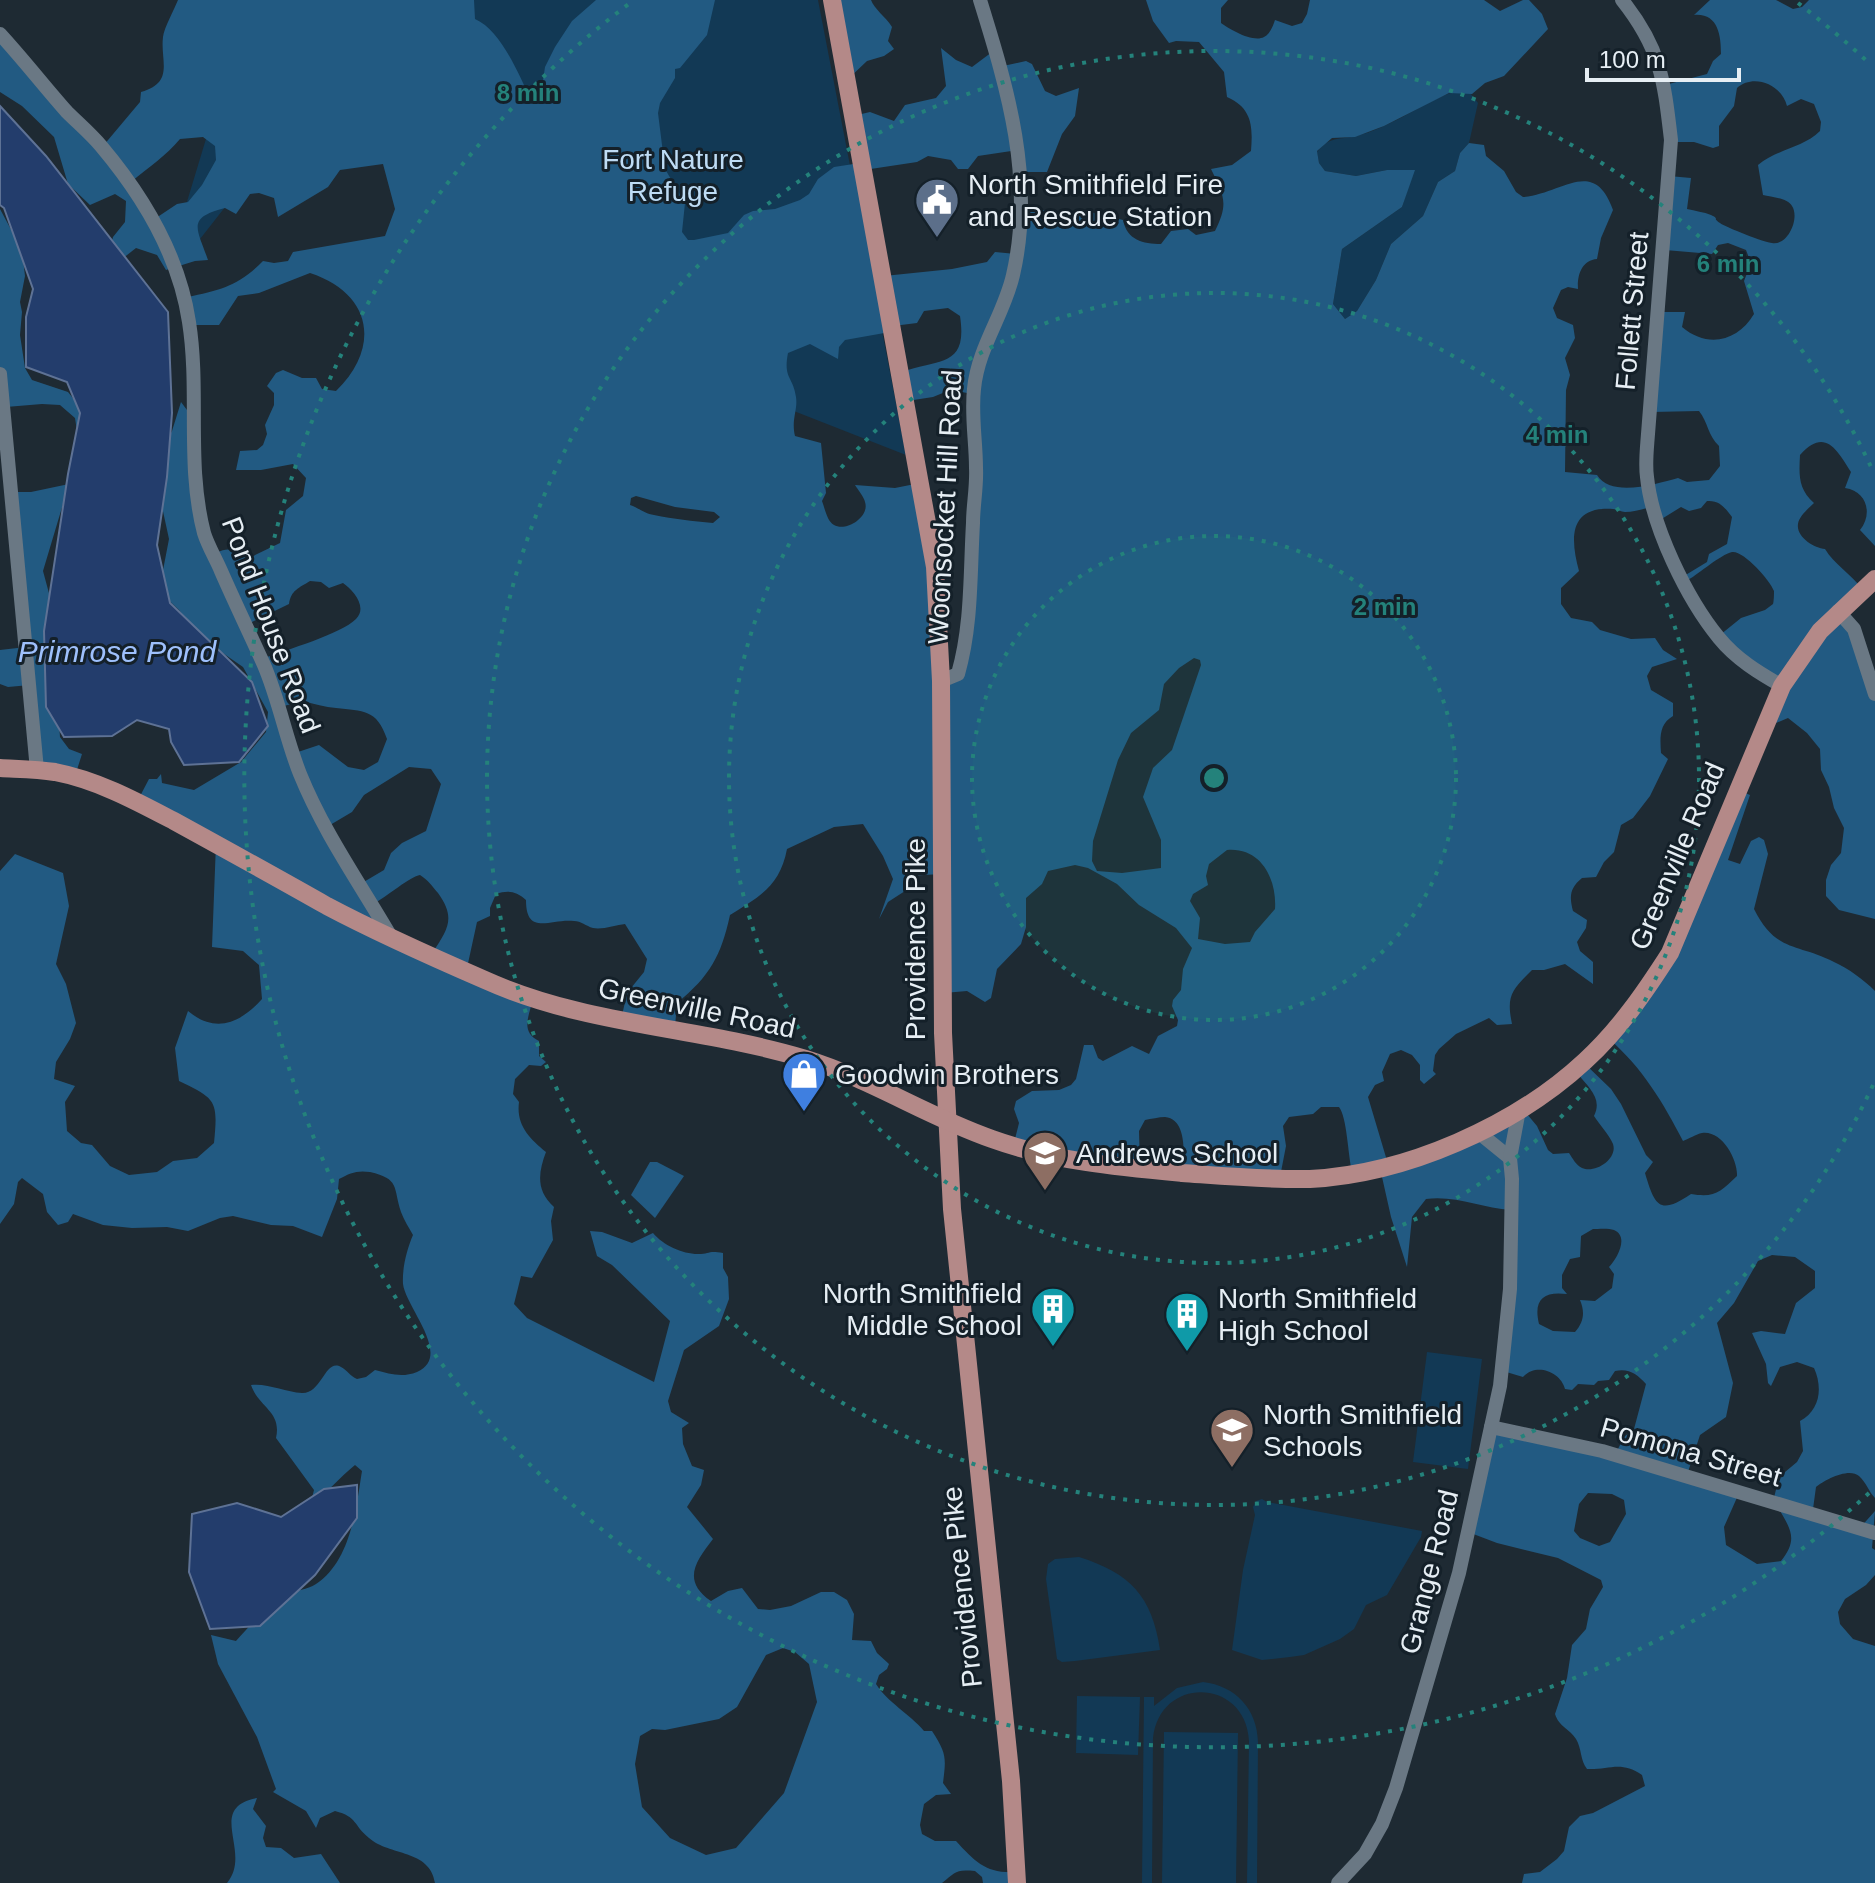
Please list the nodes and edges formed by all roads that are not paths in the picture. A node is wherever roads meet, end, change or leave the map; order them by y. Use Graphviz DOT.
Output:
graph roads {
  1 [pos="832,0"];
  2 [pos="980,0"];
  3 [pos="1622,0"];
  4 [pos="0,34"];
  5 [pos="0,374"];
  6 [pos="1875,579"];
  7 [pos="1838,611"];
  8 [pos="941,681"];
  9 [pos="1782,686"];
  10 [pos="1875,694"];
  11 [pos="0,768"];
  12 [pos="37,770"];
  13 [pos="391,937"];
  14 [pos="1519,1110"];
  15 [pos="945,1121"];
  16 [pos="1478,1132"];
  17 [pos="1510,1158"];
  18 [pos="1491,1427"];
  19 [pos="1875,1533"];
  20 [pos="1017,1883"];
  21 [pos="1338,1883"];
  1 -- 8 [label="main road, Providence Pike"];
  2 -- 8 [label="street, Woonsocket Hill Road"];
  3 -- 9 [label="street, Follett Street"];
  4 -- 13 [label="street, Pond House Road"];
  5 -- 12 [label="street"];
  6 -- 7 [label="main road, Greenville Road"];
  7 -- 9 [label="main road, Greenville Road"];
  7 -- 10 [label="street"];
  8 -- 15 [label="main road, Providence Pike"];
  9 -- 14 [label="main road, Greenville Road"];
  11 -- 12 [label="main road, Greenville Road"];
  12 -- 13 [label="main road, Greenville Road"];
  13 -- 15 [label="main road, Greenville Road"];
  14 -- 16 [label="main road, Greenville Road"];
  14 -- 17 [label="street, Grange Road"];
  15 -- 16 [label="main road, Greenville Road"];
  15 -- 20 [label="main road, Providence Pike"];
  16 -- 17 [label="street"];
  17 -- 18 [label="street, Grange Road"];
  18 -- 19 [label="street, Pomona Street"];
  18 -- 21 [label="street, Grange Road"];
}
